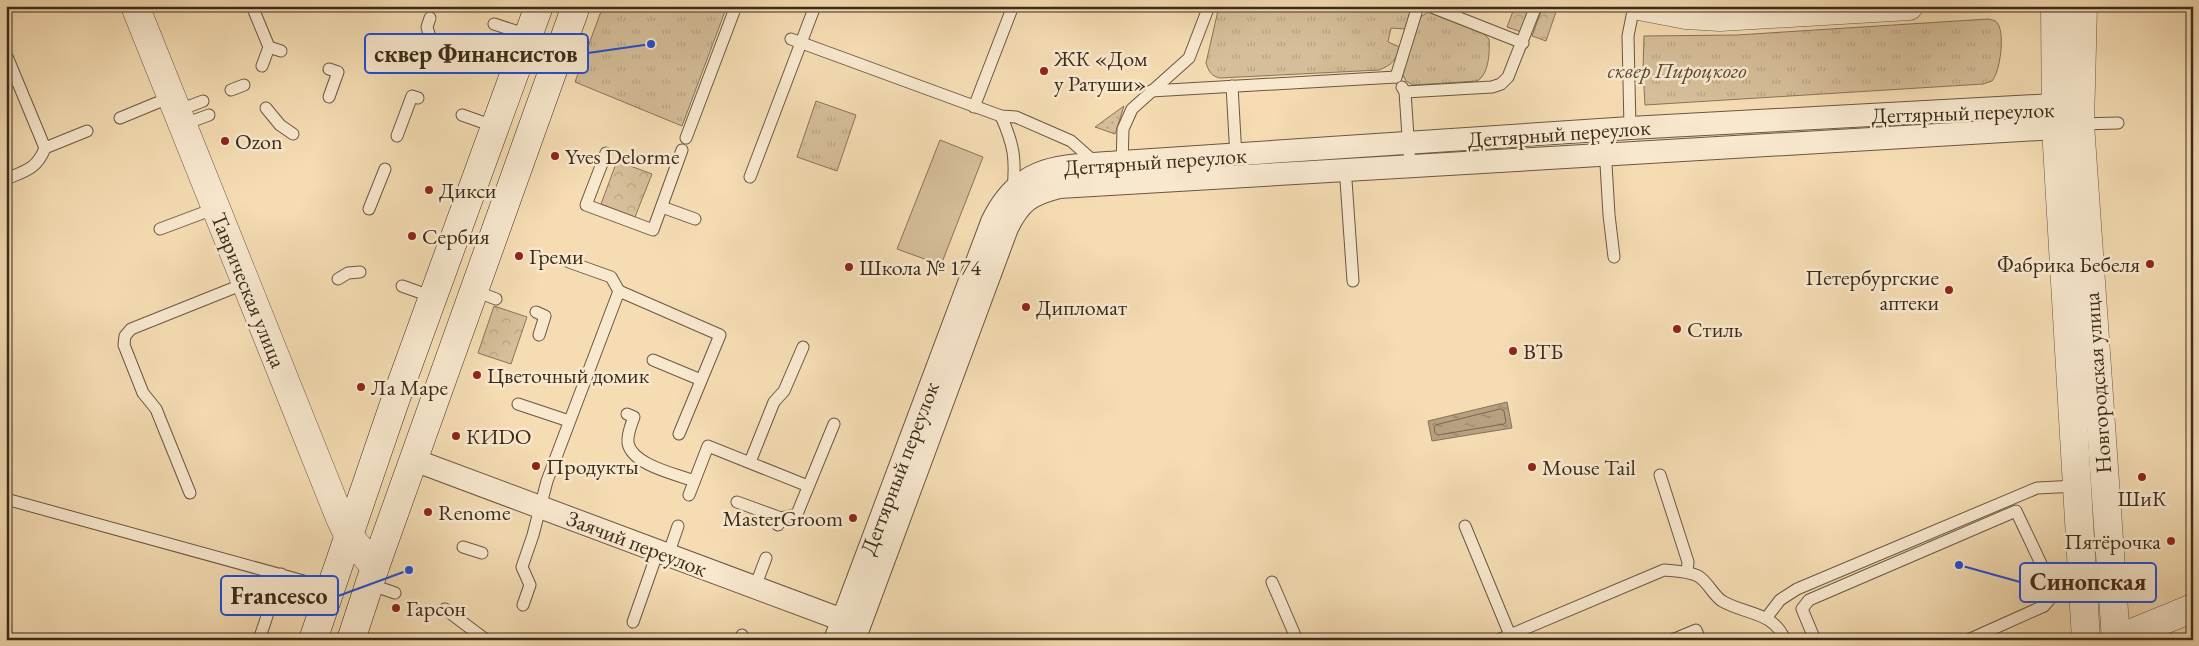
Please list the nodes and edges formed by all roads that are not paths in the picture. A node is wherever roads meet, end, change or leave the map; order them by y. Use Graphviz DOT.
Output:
graph roads {
  1 [pos="135,6"];
  2 [pos="252,6"];
  3 [pos="539,6"];
  4 [pos="576,6"];
  5 [pos="736,6"];
  6 [pos="815,6"];
  7 [pos="1013,6"];
  8 [pos="1208,6"];
  9 [pos="1418,6"];
  10 [pos="1429,6"];
  11 [pos="1536,6"];
  12 [pos="1909,6"];
  13 [pos="2055,6"];
  14 [pos="2083,6"];
  15 [pos="1641,7"];
  16 [pos="1863,8"];
  17 [pos="432,12"];
  18 [pos="494,24"];
  19 [pos="528,36"];
  20 [pos="796,41"];
  21 [pos="1523,43"];
  22 [pos="268,47"];
  23 [pos="281,51"];
  24 [pos="6,54"];
  25 [pos="426,55"];
  26 [pos="262,66"];
  27 [pos="329,69"];
  28 [pos="1396,77"];
  29 [pos="244,85"];
  30 [pos="1232,86"];
  31 [pos="231,90"];
  32 [pos="1151,90"];
  33 [pos="1405,92"];
  34 [pos="329,97"];
  35 [pos="418,98"];
  36 [pos="203,101"];
  37 [pos="974,107"];
  38 [pos="266,108"];
  39 [pos="177,111"];
  40 [pos="209,115"];
  41 [pos="462,115"];
  42 [pos="1001,116"];
  43 [pos="120,118"];
  44 [pos="2068,118"];
  45 [pos="2118,123"];
  46 [pos="496,127"];
  47 [pos="1630,128"];
  48 [pos="1604,130"];
  49 [pos="88,131"];
  50 [pos="293,134"];
  51 [pos="397,136"];
  52 [pos="686,138"];
  53 [pos="1408,143"];
  54 [pos="44,148"];
  55 [pos="1344,148"];
  56 [pos="682,150"];
  57 [pos="606,153"];
  58 [pos="1605,154"];
  59 [pos="1097,164"];
  60 [pos="1236,166"];
  61 [pos="1410,166"];
  62 [pos="385,169"];
  63 [pos="1345,170"];
  64 [pos="1123,173"];
  65 [pos="750,177"];
  66 [pos="6,178"];
  67 [pos="1013,190"];
  68 [pos="662,207"];
  69 [pos="216,208"];
  70 [pos="369,209"];
  71 [pos="695,219"];
  72 [pos="160,229"];
  73 [pos="1614,257"];
  74 [pos="569,262"];
  75 [pos="360,272"];
  76 [pos="338,279"];
  77 [pos="1352,282"];
  78 [pos="246,283"];
  79 [pos="402,286"];
  80 [pos="619,291"];
  81 [pos="434,297"];
  82 [pos="971,300"];
  83 [pos="536,312"];
  84 [pos="539,335"];
  85 [pos="802,347"];
  86 [pos="653,360"];
  87 [pos="702,380"];
  88 [pos="518,404"];
  89 [pos="627,414"];
  90 [pos="569,421"];
  91 [pos="834,424"];
  92 [pos="679,434"];
  93 [pos="414,460"];
  94 [pos="750,462"];
  95 [pos="1660,476"];
  96 [pos="694,481"];
  97 [pos="808,486"];
  98 [pos="2077,486"];
  99 [pos="190,493"];
  100 [pos="689,495"];
  101 [pos="6,499"];
  102 [pos="736,502"];
  103 [pos="541,507"];
  104 [pos="678,526"];
  105 [pos="1465,526"];
  106 [pos="348,535"];
  107 [pos="463,547"];
  108 [pos="482,553"];
  109 [pos="663,553"];
  110 [pos="766,558"];
  111 [pos="1687,572"];
  112 [pos="280,574"];
  113 [pos="372,576"];
  114 [pos="1272,582"];
  115 [pos="754,587"];
  116 [pos="329,588"];
  117 [pos="395,593"];
  118 [pos="523,606"];
  119 [pos="2193,608"];
  120 [pos="445,610"];
  121 [pos="1767,617"];
  122 [pos="633,622"];
  123 [pos="847,631"];
  124 [pos="1510,635"];
  125 [pos="259,640"];
  126 [pos="313,640"];
  127 [pos="351,640"];
  128 [pos="486,640"];
  129 [pos="1297,640"];
  130 [pos="1498,640"];
  131 [pos="1672,640"];
  132 [pos="1700,640"];
  133 [pos="1785,640"];
  134 [pos="1815,640"];
  135 [pos="1968,640"];
  136 [pos="2086,640"];
  137 [pos="2100,640"];
  138 [pos="2116,640"];
  1 -- 39 [label="street, Таврическая улица"];
  2 -- 22 [label="lane"];
  3 -- 19 [label="street"];
  4 -- 93 [label="street"];
  5 -- 52 [label="lane"];
  6 -- 20 [label="lane"];
  7 -- 37 [label="lane"];
  8 -- 32 [label="lane"];
  9 -- 28 [label="lane"];
  10 -- 21 [label="lane"];
  11 -- 21 [label="lane"];
  12 -- 16 [label="street"];
  13 -- 44 [label="street, Новгородская улица"];
  14 -- 44 [label="street, Новгородская улица"];
  15 -- 16 [label="street"];
  15 -- 47 [label="lane"];
  17 -- 25 [label="lane"];
  18 -- 19 [label="lane"];
  19 -- 46 [label="street"];
  20 -- 37 [label="lane"];
  20 -- 65 [label="lane"];
  21 -- 33 [label="lane"];
  22 -- 23 [label="lane"];
  22 -- 26 [label="lane"];
  24 -- 54 [label="lane"];
  27 -- 34 [label="lane"];
  28 -- 30 [label="lane"];
  28 -- 33 [label="lane"];
  29 -- 31 [label="lane"];
  30 -- 32 [label="lane"];
  30 -- 60 [label="lane"];
  32 -- 64 [label="lane"];
  33 -- 53 [label="lane"];
  35 -- 51 [label="lane"];
  36 -- 39 [label="lane"];
  37 -- 42 [label="lane"];
  38 -- 50 [label="lane"];
  39 -- 40 [label="lane"];
  39 -- 43 [label="lane"];
  39 -- 69 [label="street, Таврическая улица"];
  41 -- 46 [label="lane"];
  42 -- 59 [label="lane"];
  42 -- 67 [label="lane"];
  44 -- 45 [label="lane"];
  44 -- 47 [label="street, Дегтярный переулок"];
  44 -- 58 [label="street, Дегтярный переулок"];
  44 -- 98 [label="street, Новгородская улица"];
  44 -- 138 [label="street, Новгородская улица"];
  46 -- 81 [label="street"];
  47 -- 48 [label="street, Дегтярный переулок"];
  48 -- 53 [label="street, Дегтярный переулок"];
  48 -- 58 [label="lane"];
  49 -- 54 [label="lane"];
  53 -- 55 [label="street, Дегтярный переулок"];
  53 -- 61 [label="lane"];
  54 -- 66 [label="lane"];
  55 -- 60 [label="street, Дегтярный переулок"];
  55 -- 63 [label="lane"];
  56 -- 68 [label="lane"];
  57 -- 68 [label="lane"];
  58 -- 61 [label="street, Дегтярный переулок"];
  58 -- 73 [label="lane"];
  59 -- 64 [label="street, Дегтярный переулок"];
  59 -- 67 [label="street, Дегтярный переулок"];
  60 -- 63 [label="street, Дегтярный переулок"];
  60 -- 64 [label="street, Дегтярный переулок"];
  61 -- 63 [label="street, Дегтярный переулок"];
  62 -- 70 [label="lane"];
  63 -- 77 [label="lane"];
  64 -- 82 [label="street, Дегтярный переулок"];
  67 -- 82 [label="street, Дегтярный переулок"];
  68 -- 71 [label="lane"];
  69 -- 72 [label="lane"];
  69 -- 78 [label="street, Таврическая улица"];
  74 -- 80 [label="lane"];
  75 -- 76 [label="lane"];
  78 -- 99 [label="lane"];
  78 -- 106 [label="street, Таврическая улица"];
  79 -- 81 [label="lane"];
  80 -- 87 [label="lane"];
  80 -- 90 [label="lane"];
  81 -- 106 [label="street"];
  82 -- 123 [label="street, Дегтярный переулок"];
  83 -- 84 [label="lane"];
  85 -- 94 [label="lane"];
  86 -- 87 [label="lane"];
  87 -- 92 [label="lane"];
  88 -- 90 [label="lane"];
  89 -- 96 [label="lane"];
  90 -- 103 [label="lane"];
  91 -- 97 [label="lane"];
  93 -- 103 [label="street, Заячий переулок"];
  93 -- 113 [label="street"];
  94 -- 96 [label="lane"];
  94 -- 97 [label="lane"];
  95 -- 111 [label="lane"];
  96 -- 100 [label="lane"];
  97 -- 102 [label="lane"];
  98 -- 121 [label="lane"];
  98 -- 136 [label="street, Новгородская улица"];
  101 -- 112 [label="lane"];
  103 -- 109 [label="street, Заячий переулок"];
  103 -- 118 [label="lane"];
  104 -- 109 [label="lane"];
  105 -- 124 [label="lane"];
  106 -- 113 [label="street, Таврическая улица"];
  106 -- 116 [label="street"];
  107 -- 108 [label="lane"];
  109 -- 115 [label="street, Заячий переулок"];
  109 -- 122 [label="lane"];
  110 -- 115 [label="lane"];
  111 -- 121 [label="lane"];
  111 -- 124 [label="lane"];
  112 -- 116 [label="lane"];
  112 -- 125 [label="lane"];
  113 -- 117 [label="lane"];
  113 -- 127 [label="street"];
  114 -- 129 [label="lane"];
  115 -- 123 [label="street, Заячий переулок"];
  116 -- 126 [label="street"];
  119 -- 138 [label="street"];
  120 -- 128 [label="lane"];
  121 -- 133 [label="lane"];
  124 -- 130 [label="lane"];
  131 -- 132 [label="lane"];
  134 -- 135 [label="lane"];
  137 -- 138 [label="street"];
}
